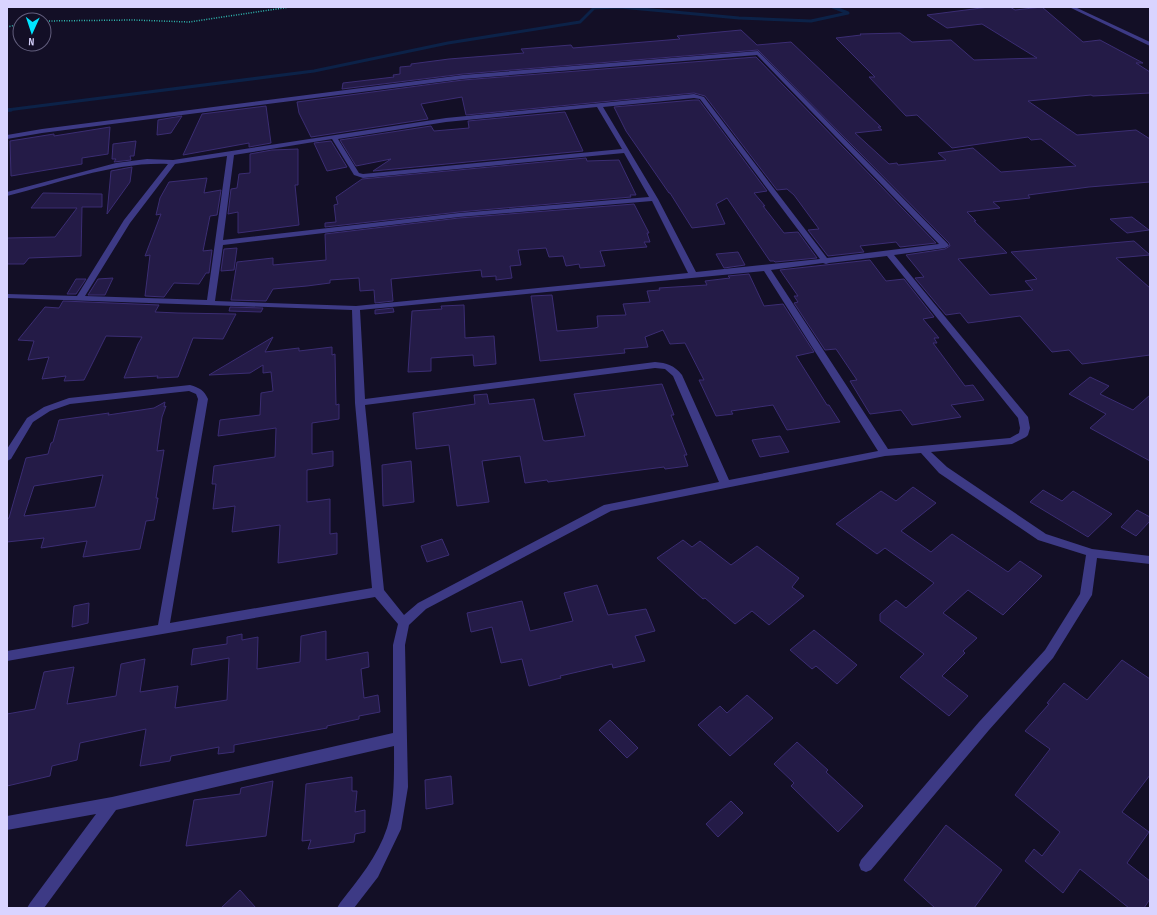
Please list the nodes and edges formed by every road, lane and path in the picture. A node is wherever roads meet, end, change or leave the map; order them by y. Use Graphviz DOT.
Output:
graph roads {
  1 [pos="290,7"];
  2 [pos="1071,7"];
  3 [pos="52,21"];
  4 [pos="1150,44"];
  5 [pos="599,105"];
  6 [pos="7,137"];
  7 [pos="334,137"];
  8 [pos="626,151"];
  9 [pos="231,154"];
  10 [pos="173,162"];
  11 [pos="7,194"];
  12 [pos="654,199"];
  13 [pos="218,243"];
  14 [pos="889,253"];
  15 [pos="826,262"];
  16 [pos="766,268"];
  17 [pos="693,275"];
  18 [pos="7,296"];
  19 [pos="78,299"];
  20 [pos="211,303"];
  21 [pos="356,308"];
  22 [pos="360,403"];
  23 [pos="923,449"];
  24 [pos="885,453"];
  25 [pos="7,455"];
  26 [pos="725,484"];
  27 [pos="1092,553"];
  28 [pos="1150,560"];
  29 [pos="378,592"];
  30 [pos="404,623"];
  31 [pos="164,630"];
  32 [pos="7,656"];
  33 [pos="400,738"];
  34 [pos="112,804"];
  35 [pos="7,823"];
  36 [pos="866,865"];
  37 [pos="35,908"];
  38 [pos="345,908"];
  1 -- 3 [label="path"];
  2 -- 4 [label="street"];
  5 -- 7 [label="street"];
  5 -- 8 [label="street"];
  5 -- 15 [label="street"];
  6 -- 14 [label="street"];
  7 -- 8 [label="street"];
  7 -- 9 [label="street"];
  8 -- 12 [label="street"];
  9 -- 10 [label="street"];
  9 -- 13 [label="street"];
  10 -- 11 [label="street"];
  10 -- 19 [label="street"];
  12 -- 13 [label="street"];
  12 -- 17 [label="street"];
  13 -- 20 [label="street"];
  14 -- 15 [label="street"];
  14 -- 23 [label="street"];
  15 -- 16 [label="street"];
  16 -- 17 [label="street"];
  16 -- 24 [label="street"];
  17 -- 21 [label="street"];
  18 -- 19 [label="street"];
  19 -- 20 [label="street"];
  20 -- 21 [label="street"];
  21 -- 22 [label="street"];
  22 -- 26 [label="street"];
  22 -- 29 [label="street"];
  23 -- 24 [label="street"];
  23 -- 27 [label="street"];
  24 -- 26 [label="street"];
  25 -- 31 [label="street"];
  26 -- 30 [label="street"];
  27 -- 28 [label="street"];
  27 -- 36 [label="street"];
  29 -- 30 [label="street"];
  29 -- 31 [label="street"];
  30 -- 33 [label="street"];
  31 -- 32 [label="street"];
  33 -- 34 [label="street"];
  33 -- 38 [label="street"];
  34 -- 35 [label="street"];
  34 -- 37 [label="street"];
}
